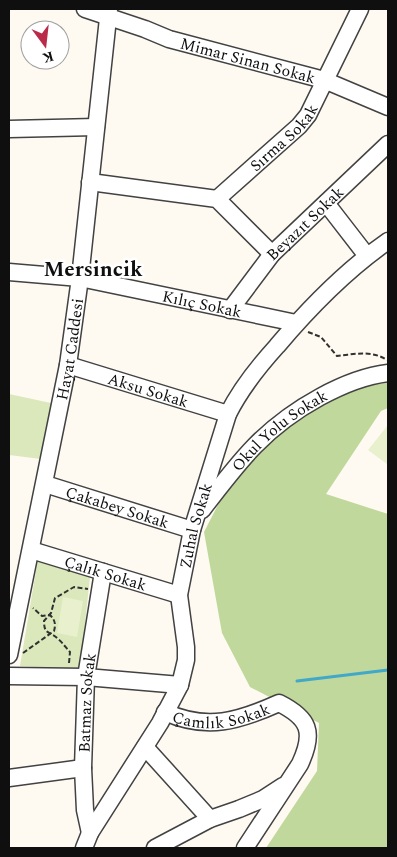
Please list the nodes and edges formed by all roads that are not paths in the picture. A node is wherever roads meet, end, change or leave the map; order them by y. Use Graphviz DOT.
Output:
graph roads {
  1 [pos="85,9"];
  2 [pos="360,9"];
  3 [pos="108,13"];
  4 [pos="324,80"];
  5 [pos="388,107"];
  6 [pos="96,127"];
  7 [pos="9,129"];
  8 [pos="388,144"];
  9 [pos="90,182"];
  10 [pos="217,198"];
  11 [pos="326,203"];
  12 [pos="388,241"];
  13 [pos="272,254"];
  14 [pos="367,256"];
  15 [pos="9,272"];
  16 [pos="80,278"];
  17 [pos="230,310"];
  18 [pos="295,325"];
  19 [pos="68,365"];
  20 [pos="388,373"];
  21 [pos="228,414"];
  22 [pos="44,484"];
  23 [pos="194,524"];
  24 [pos="31,550"];
  25 [pos="103,572"];
  26 [pos="179,595"];
  27 [pos="15,655"];
  28 [pos="9,676"];
  29 [pos="86,677"];
  30 [pos="180,685"];
  31 [pos="165,712"];
  32 [pos="145,747"];
  33 [pos="83,768"];
  34 [pos="9,778"];
  35 [pos="287,784"];
  36 [pos="210,819"];
  37 [pos="90,833"];
  38 [pos="84,848"];
  39 [pos="155,848"];
  40 [pos="246,848"];
  1 -- 3 [label="street, Mimar Sinan Sokak"];
  2 -- 4 [label="street, Sırma Sokak"];
  3 -- 4 [label="street, Mimar Sinan Sokak"];
  3 -- 6 [label="street, Hayat Caddesi"];
  4 -- 5 [label="street, Mimar Sinan Sokak"];
  4 -- 10 [label="street, Sırma Sokak"];
  6 -- 7 [label="street"];
  6 -- 9 [label="street, Hayat Caddesi"];
  8 -- 11 [label="street, Beyazıt Sokak"];
  9 -- 10 [label="street"];
  9 -- 16 [label="street, Hayat Caddesi"];
  10 -- 13 [label="street"];
  11 -- 13 [label="street, Beyazıt Sokak"];
  11 -- 14 [label="street"];
  12 -- 14 [label="street, Zuhal Sokak"];
  13 -- 17 [label="street, Beyazıt Sokak"];
  14 -- 18 [label="street, Zuhal Sokak"];
  15 -- 16 [label="street, Kılıç Sokak"];
  16 -- 17 [label="street, Kılıç Sokak"];
  16 -- 19 [label="street, Hayat Caddesi"];
  17 -- 18 [label="street, Kılıç Sokak"];
  18 -- 21 [label="street, Zuhal Sokak"];
  19 -- 21 [label="street, Aksu Sokak"];
  19 -- 22 [label="street, Hayat Caddesi"];
  20 -- 23 [label="street, Okul Yolu Sokak"];
  21 -- 23 [label="street, Zuhal Sokak"];
  22 -- 23 [label="street, Çakabey Sokak"];
  22 -- 24 [label="street, Hayat Caddesi"];
  23 -- 26 [label="street, Zuhal Sokak"];
  24 -- 25 [label="street, Çalık Sokak"];
  24 -- 27 [label="street, Hayat Caddesi"];
  25 -- 26 [label="street, Çalık Sokak"];
  25 -- 29 [label="street, Batmaz Sokak"];
  26 -- 30 [label="street, Zuhal Sokak"];
  28 -- 29 [label="street"];
  29 -- 30 [label="street"];
  29 -- 33 [label="street, Batmaz Sokak"];
  30 -- 31 [label="street, Zuhal Sokak"];
  31 -- 32 [label="street, Zuhal Sokak"];
  31 -- 35 [label="street, Çamlık Sokak"];
  32 -- 36 [label="street"];
  32 -- 37 [label="street, Zuhal Sokak"];
  33 -- 34 [label="street"];
  33 -- 37 [label="street, Batmaz Sokak"];
  35 -- 36 [label="street"];
  35 -- 40 [label="street, Çamlık Sokak"];
  36 -- 39 [label="street"];
  37 -- 38 [label="street, Zuhal Sokak"];
}
